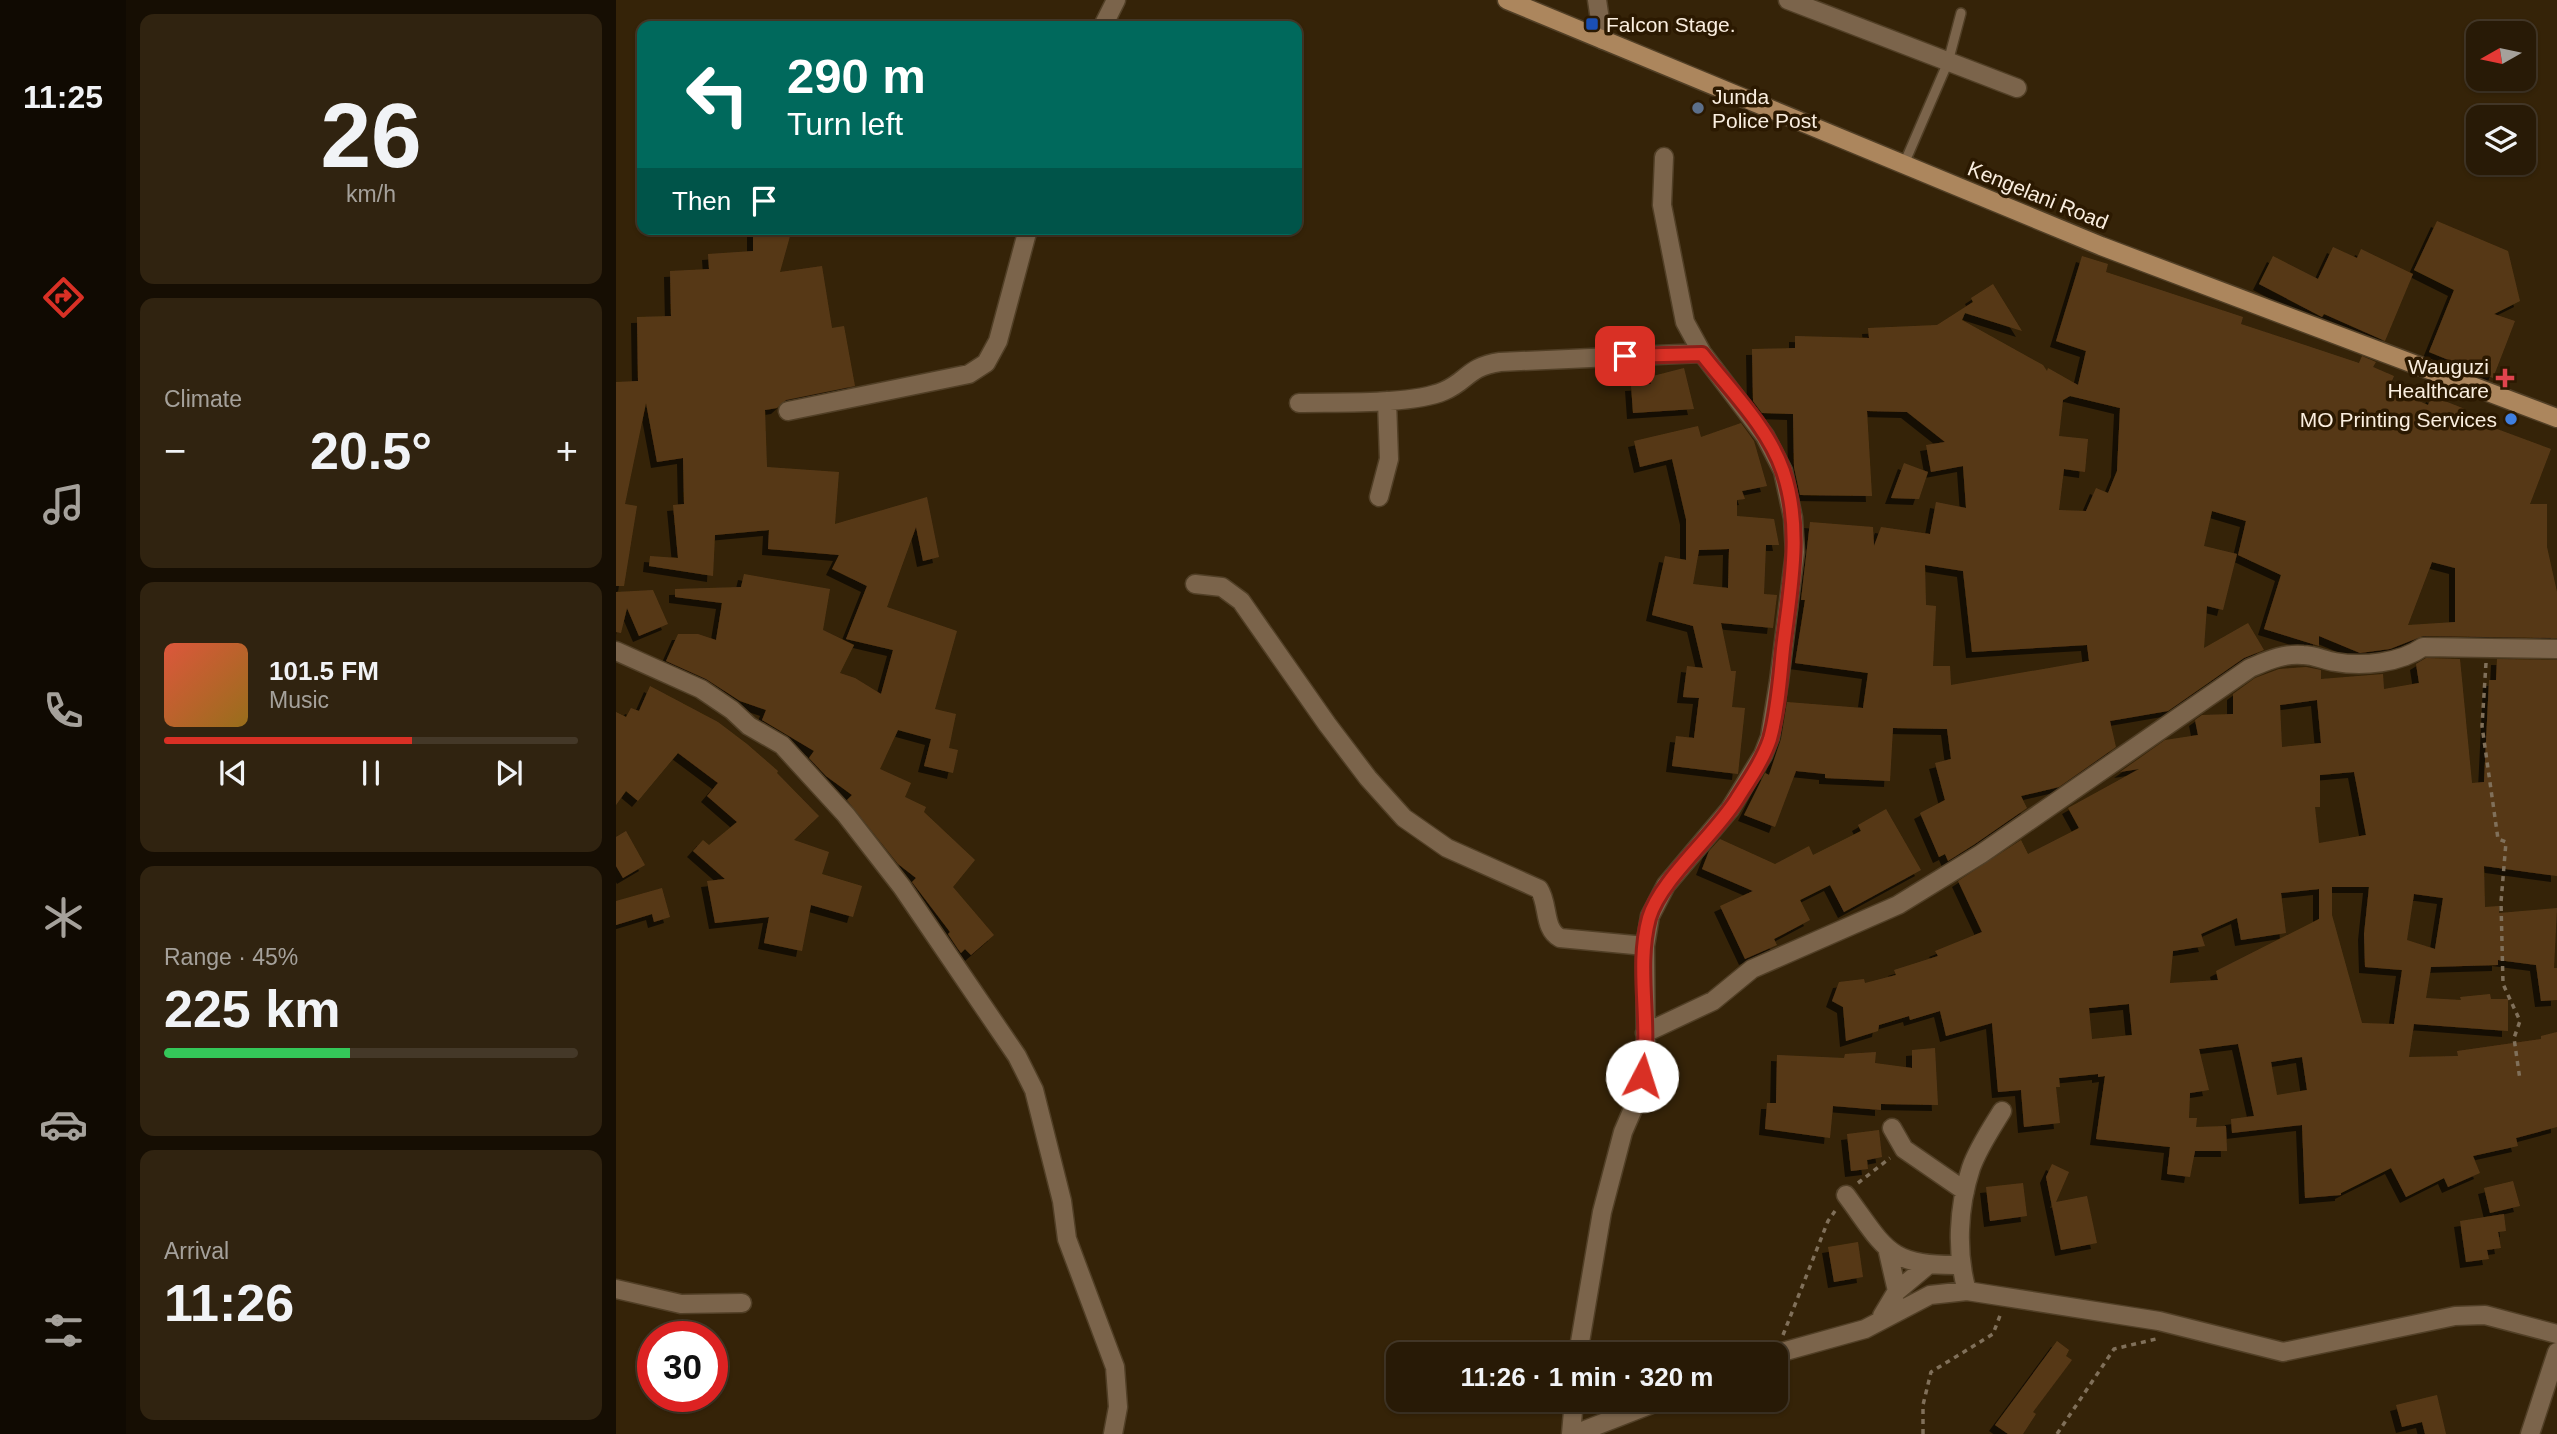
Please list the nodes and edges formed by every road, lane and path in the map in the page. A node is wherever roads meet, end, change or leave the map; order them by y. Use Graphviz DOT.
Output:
graph roads {
  1 [pos="1116,0"];
  2 [pos="1507,0"];
  3 [pos="1597,0"];
  4 [pos="1788,0"];
  5 [pos="1961,13"];
  6 [pos="1106,21"];
  7 [pos="1603,40"];
  8 [pos="1948,62"];
  9 [pos="2017,88"];
  10 [pos="1664,157"];
  11 [pos="1904,164"];
  12 [pos="1025,235"];
  13 [pos="1702,354"];
  14 [pos="1387,401"];
  15 [pos="1299,403"];
  16 [pos="788,411"];
  17 [pos="2557,418"];
  18 [pos="1379,497"];
  19 [pos="1195,584"];
  20 [pos="2488,647"];
  21 [pos="2557,649"];
  22 [pos="616,651"];
  23 [pos="1645,946"];
  24 [pos="1645,1033"];
  25 [pos="2519,1080"];
  26 [pos="2001,1111"];
  27 [pos="1892,1128"];
  28 [pos="1904,1149"];
  29 [pos="1965,1191"];
  30 [pos="1846,1195"];
  31 [pos="1888,1252"];
  32 [pos="1928,1265"];
  33 [pos="1959,1265"];
  34 [pos="616,1289"];
  35 [pos="1897,1291"];
  36 [pos="1967,1292"];
  37 [pos="2012,1297"];
  38 [pos="742,1303"];
  39 [pos="1880,1320"];
  40 [pos="2557,1334"];
  41 [pos="2161,1338"];
  42 [pos="1580,1342"];
  43 [pos="1780,1342"];
  44 [pos="1788,1351"];
  45 [pos="2557,1352"];
  46 [pos="1574,1412"];
  47 [pos="1631,1412"];
  48 [pos="1113,1434"];
  49 [pos="1573,1434"];
  50 [pos="1923,1434"];
  51 [pos="2057,1434"];
  52 [pos="2530,1434"];
  1 -- 6 [label="street"];
  2 -- 7 [label="main road, Kengelani Road"];
  3 -- 7 [label="street"];
  4 -- 8 [label="street"];
  5 -- 8 [label="lane"];
  7 -- 11 [label="main road, Kengelani Road"];
  8 -- 9 [label="street"];
  8 -- 11 [label="lane"];
  10 -- 13 [label="street"];
  11 -- 17 [label="main road, Kengelani Road"];
  12 -- 16 [label="street"];
  13 -- 14 [label="street"];
  13 -- 23 [label="street"];
  14 -- 15 [label="street"];
  14 -- 18 [label="street"];
  19 -- 23 [label="street"];
  20 -- 21 [label="street"];
  20 -- 24 [label="street"];
  20 -- 25 [label="path"];
  22 -- 48 [label="street"];
  23 -- 24 [label="street"];
  24 -- 42 [label="street"];
  26 -- 29 [label="street"];
  27 -- 28 [label="street"];
  28 -- 29 [label="street"];
  28 -- 30 [label="path"];
  29 -- 33 [label="street"];
  30 -- 31 [label="street"];
  30 -- 43 [label="path"];
  31 -- 32 [label="street"];
  31 -- 35 [label="street"];
  32 -- 33 [label="street"];
  32 -- 35 [label="street"];
  33 -- 36 [label="street"];
  34 -- 38 [label="street"];
  35 -- 39 [label="street"];
  36 -- 37 [label="street"];
  36 -- 39 [label="street"];
  37 -- 40 [label="street"];
  37 -- 50 [label="path"];
  39 -- 44 [label="street"];
  41 -- 51 [label="path"];
  45 -- 52 [label="street"];
  46 -- 49 [label="street"];
  47 -- 49 [label="street"];
}
